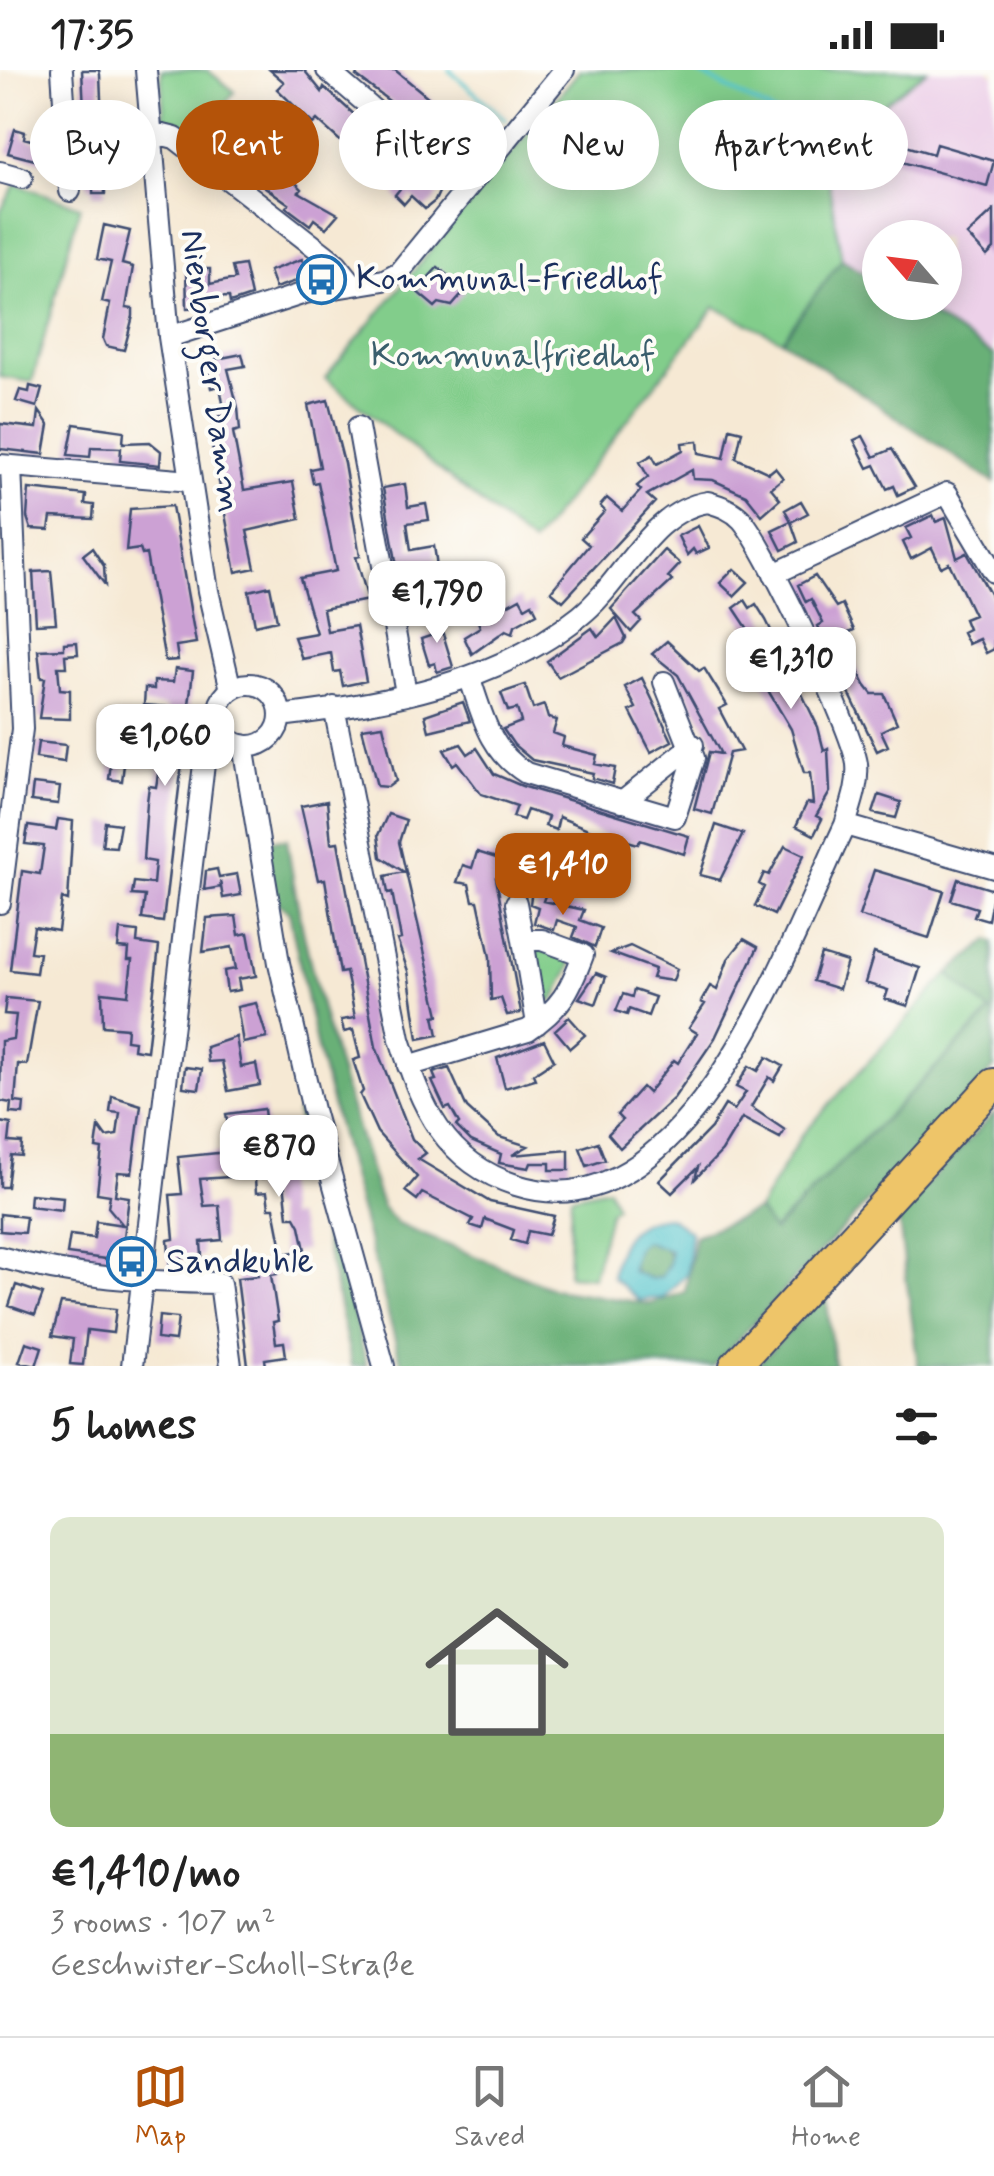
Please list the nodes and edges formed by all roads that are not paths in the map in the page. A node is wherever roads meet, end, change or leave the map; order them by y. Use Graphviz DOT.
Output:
graph roads {
  1 [pos="62,70"];
  2 [pos="146,70"];
  3 [pos="326,70"];
  4 [pos="564,70"];
  5 [pos="148,100"];
  6 [pos="361,100"];
  7 [pos="156,133"];
  8 [pos="507,139"];
  9 [pos="0,172"];
  10 [pos="22,178"];
  11 [pos="156,189"];
  12 [pos="465,190"];
  13 [pos="70,191"];
  14 [pos="353,284"];
  15 [pos="169,336"];
  16 [pos="358,427"];
  17 [pos="6,465"];
  18 [pos="191,481"];
  19 [pos="994,572"];
  20 [pos="774,574"];
  21 [pos="470,678"];
  22 [pos="664,682"];
  23 [pos="240,687"];
  24 [pos="406,693"];
  25 [pos="334,707"];
  26 [pos="280,716"];
  27 [pos="224,733"];
  28 [pos="252,744"];
  29 [pos="692,745"];
  30 [pos="622,802"];
  31 [pos="845,824"];
  32 [pos="994,868"];
  33 [pos="0,903"];
  34 [pos="516,903"];
  35 [pos="523,940"];
  36 [pos="537,1024"];
  37 [pos="408,1066"];
  38 [pos="994,1084"];
  39 [pos="0,1257"];
  40 [pos="141,1282"];
  41 [pos="132,1366"];
  42 [pos="230,1366"];
  43 [pos="384,1366"];
  44 [pos="735,1366"];
  1 -- 13 [label="street"];
  2 -- 5 [label="street, Nienborger Damm"];
  3 -- 6 [label="street"];
  4 -- 8 [label="street"];
  7 -- 14 [label="street"];
  9 -- 10 [label="street"];
  11 -- 15 [label="street, Nienborger Damm"];
  12 -- 14 [label="street"];
  14 -- 15 [label="street"];
  15 -- 18 [label="street, Nienborger Damm"];
  16 -- 24 [label="street"];
  17 -- 18 [label="street"];
  17 -- 33 [label="street"];
  18 -- 23 [label="street, Nienborger Damm"];
  19 -- 20 [label="street"];
  20 -- 21 [label="street"];
  20 -- 31 [label="street"];
  21 -- 24 [label="street"];
  21 -- 30 [label="street"];
  22 -- 29 [label="street"];
  23 -- 26 [label="street"];
  23 -- 27 [label="street"];
  24 -- 25 [label="street"];
  25 -- 26 [label="street"];
  25 -- 37 [label="street"];
  26 -- 28 [label="street"];
  27 -- 28 [label="street"];
  27 -- 40 [label="street"];
  28 -- 43 [label="street"];
  29 -- 30 [label="street"];
  29 -- 30 [label="street"];
  31 -- 32 [label="street"];
  31 -- 37 [label="street"];
  34 -- 35 [label="street"];
  35 -- 36 [label="street"];
  35 -- 36 [label="street"];
  36 -- 37 [label="street"];
  38 -- 44 [label="highway"];
  39 -- 40 [label="street"];
  40 -- 41 [label="street"];
  40 -- 42 [label="street"];
}
